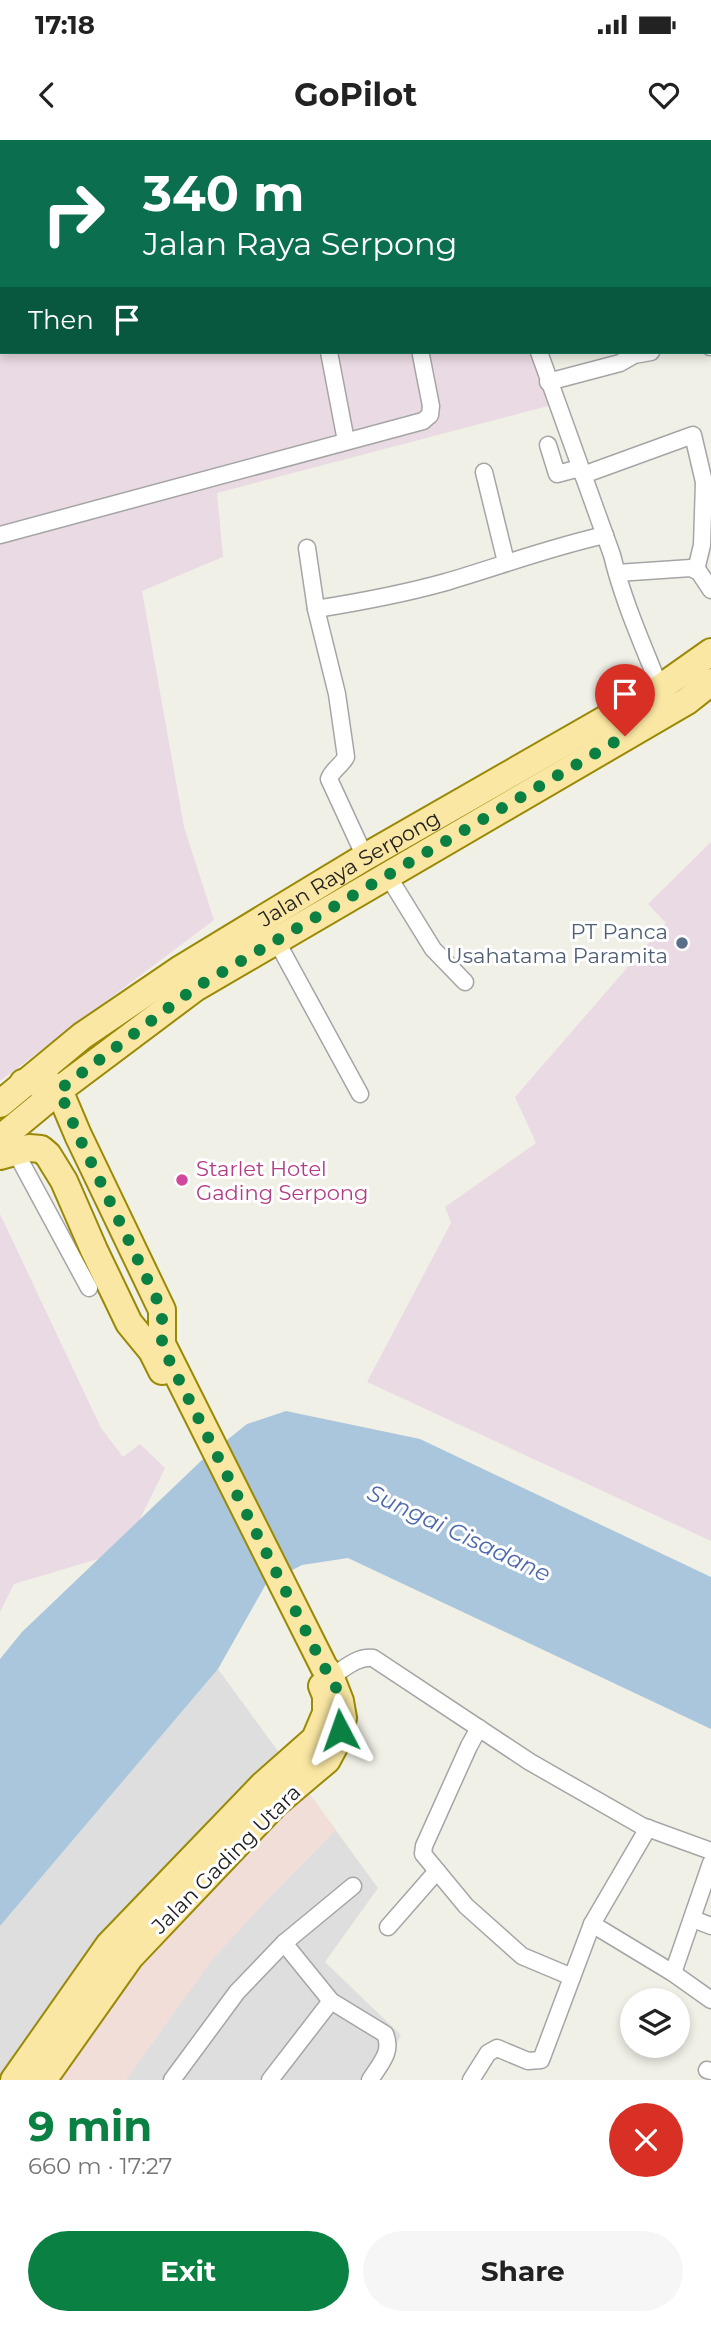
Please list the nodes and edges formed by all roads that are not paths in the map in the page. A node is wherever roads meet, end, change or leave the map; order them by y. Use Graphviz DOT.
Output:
graph roads {
  1 [pos="329,354"];
  2 [pos="540,354"];
  3 [pos="640,354"];
  4 [pos="421,355"];
  5 [pos="548,382"];
  6 [pos="346,441"];
  7 [pos="548,445"];
  8 [pos="582,471"];
  9 [pos="484,472"];
  10 [pos="0,535"];
  11 [pos="605,535"];
  12 [pos="307,548"];
  13 [pos="506,562"];
  14 [pos="696,570"];
  15 [pos="617,573"];
  16 [pos="711,590"];
  17 [pos="316,609"];
  18 [pos="711,652"];
  19 [pos="711,682"];
  20 [pos="660,688"];
  21 [pos="365,857"];
  22 [pos="388,876"];
  23 [pos="276,940"];
  24 [pos="465,982"];
  25 [pos="23,1083"];
  26 [pos="59,1090"];
  27 [pos="360,1094"];
  28 [pos="0,1104"];
  29 [pos="5,1149"];
  30 [pos="89,1289"];
  31 [pos="168,1372"];
  32 [pos="322,1670"];
  33 [pos="479,1728"];
  34 [pos="311,1760"];
  35 [pos="648,1828"];
  36 [pos="711,1851"];
  37 [pos="711,1863"];
  38 [pos="437,1871"];
  39 [pos="353,1886"];
  40 [pos="693,1919"];
  41 [pos="592,1924"];
  42 [pos="711,1926"];
  43 [pos="388,1927"];
  44 [pos="284,1943"];
  45 [pos="673,1973"];
  46 [pos="572,1978"];
  47 [pos="709,1992"];
  48 [pos="331,2000"];
  49 [pos="474,2079"];
  50 [pos="14,2080"];
  51 [pos="43,2080"];
  52 [pos="172,2080"];
  53 [pos="270,2080"];
  54 [pos="370,2080"];
  1 -- 6 [label="street"];
  2 -- 5 [label="street"];
  3 -- 5 [label="street"];
  4 -- 6 [label="street"];
  5 -- 8 [label="street"];
  6 -- 10 [label="street"];
  7 -- 8 [label="street"];
  8 -- 11 [label="street"];
  8 -- 14 [label="street"];
  9 -- 13 [label="street"];
  11 -- 13 [label="street"];
  11 -- 15 [label="street"];
  12 -- 17 [label="street"];
  13 -- 17 [label="street"];
  14 -- 15 [label="street"];
  14 -- 16 [label="street"];
  15 -- 20 [label="street"];
  17 -- 21 [label="street"];
  18 -- 20 [label="main road, Jalan Raya Serpong"];
  19 -- 22 [label="main road, Jalan Raya Serpong"];
  20 -- 21 [label="main road, Jalan Raya Serpong"];
  21 -- 25 [label="main road, Jalan Raya Serpong"];
  22 -- 23 [label="main road, Jalan Raya Serpong"];
  22 -- 24 [label="street"];
  23 -- 26 [label="main road, Jalan Raya Serpong"];
  23 -- 27 [label="street"];
  25 -- 26 [label="main road"];
  25 -- 28 [label="main road, Jalan Raya Serpong"];
  26 -- 29 [label="main road, Jalan Raya Serpong"];
  26 -- 31 [label="main road, Jalan Gading Utara"];
  29 -- 30 [label="street"];
  29 -- 31 [label="main road, Jalan Gading Utara"];
  31 -- 32 [label="main road, Jalan Gading Utara"];
  32 -- 33 [label="street"];
  32 -- 34 [label="main road, Jalan Gading Utara"];
  33 -- 35 [label="street"];
  33 -- 38 [label="street"];
  34 -- 50 [label="main road, Jalan Gading Utara"];
  34 -- 51 [label="main road, Jalan Gading Utara"];
  35 -- 36 [label="street"];
  35 -- 41 [label="street"];
  37 -- 40 [label="street"];
  38 -- 43 [label="street"];
  38 -- 46 [label="street"];
  39 -- 44 [label="street"];
  40 -- 42 [label="street"];
  40 -- 45 [label="street"];
  41 -- 45 [label="street"];
  41 -- 46 [label="street"];
  44 -- 48 [label="street"];
  44 -- 52 [label="street"];
  45 -- 47 [label="street"];
  46 -- 49 [label="street"];
  48 -- 53 [label="street"];
  48 -- 54 [label="street"];
}
